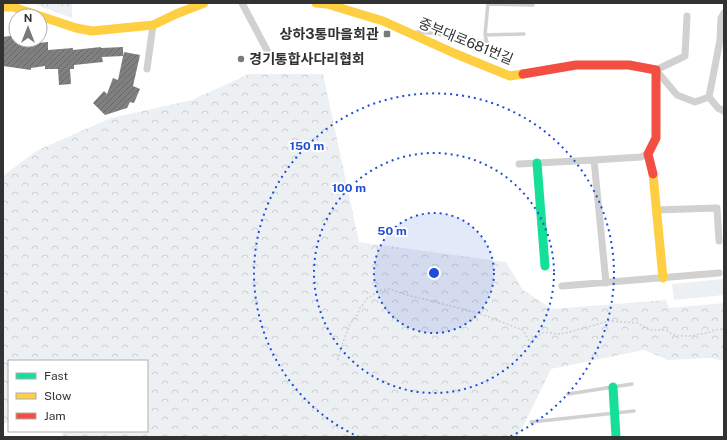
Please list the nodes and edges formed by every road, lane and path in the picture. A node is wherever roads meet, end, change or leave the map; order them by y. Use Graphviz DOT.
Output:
graph roads {
  1 [pos="204,3"];
  2 [pos="242,3"];
  3 [pos="316,3"];
  4 [pos="488,3"];
  5 [pos="533,5"];
  6 [pos="3,7"];
  7 [pos="724,13"];
  8 [pos="687,16"];
  9 [pos="153,25"];
  10 [pos="408,32"];
  11 [pos="524,34"];
  12 [pos="485,35"];
  13 [pos="271,58"];
  14 [pos="147,69"];
  15 [pos="656,70"];
  16 [pos="709,97"];
  17 [pos="724,111"];
  18 [pos="648,154"];
  19 [pos="594,160"];
  20 [pos="538,163"];
  21 [pos="519,164"];
  22 [pos="657,210"];
  23 [pos="719,241"];
  24 [pos="545,266"];
  25 [pos="719,273"];
  26 [pos="663,278"];
  27 [pos="606,283"];
  28 [pos="562,286"];
  29 [pos="724,329"];
  30 [pos="338,360"];
  31 [pos="632,384"];
  32 [pos="613,388"];
  33 [pos="568,394"];
  34 [pos="634,411"];
  35 [pos="614,413"];
  36 [pos="531,422"];
  37 [pos="616,437"];
  1 -- 9 [label="street"];
  2 -- 13 [label="street"];
  3 -- 10 [label="street, 중부대로681번길"];
  4 -- 5 [label="lane"];
  4 -- 12 [label="lane"];
  6 -- 9 [label="street"];
  7 -- 16 [label="street"];
  8 -- 15 [label="street"];
  9 -- 14 [label="street"];
  10 -- 12 [label="lane"];
  10 -- 15 [label="street, 중부대로681번길"];
  11 -- 12 [label="lane"];
  15 -- 16 [label="street"];
  15 -- 18 [label="street"];
  16 -- 17 [label="street"];
  18 -- 19 [label="street"];
  18 -- 22 [label="street"];
  19 -- 20 [label="street"];
  19 -- 27 [label="street"];
  20 -- 21 [label="street"];
  20 -- 24 [label="street"];
  22 -- 23 [label="street"];
  22 -- 26 [label="street"];
  25 -- 26 [label="street"];
  26 -- 27 [label="street"];
  27 -- 28 [label="street"];
  29 -- 30 [label="path"];
  31 -- 32 [label="lane"];
  32 -- 33 [label="lane"];
  32 -- 35 [label="street"];
  34 -- 35 [label="lane"];
  35 -- 36 [label="lane"];
  35 -- 37 [label="street"];
}
